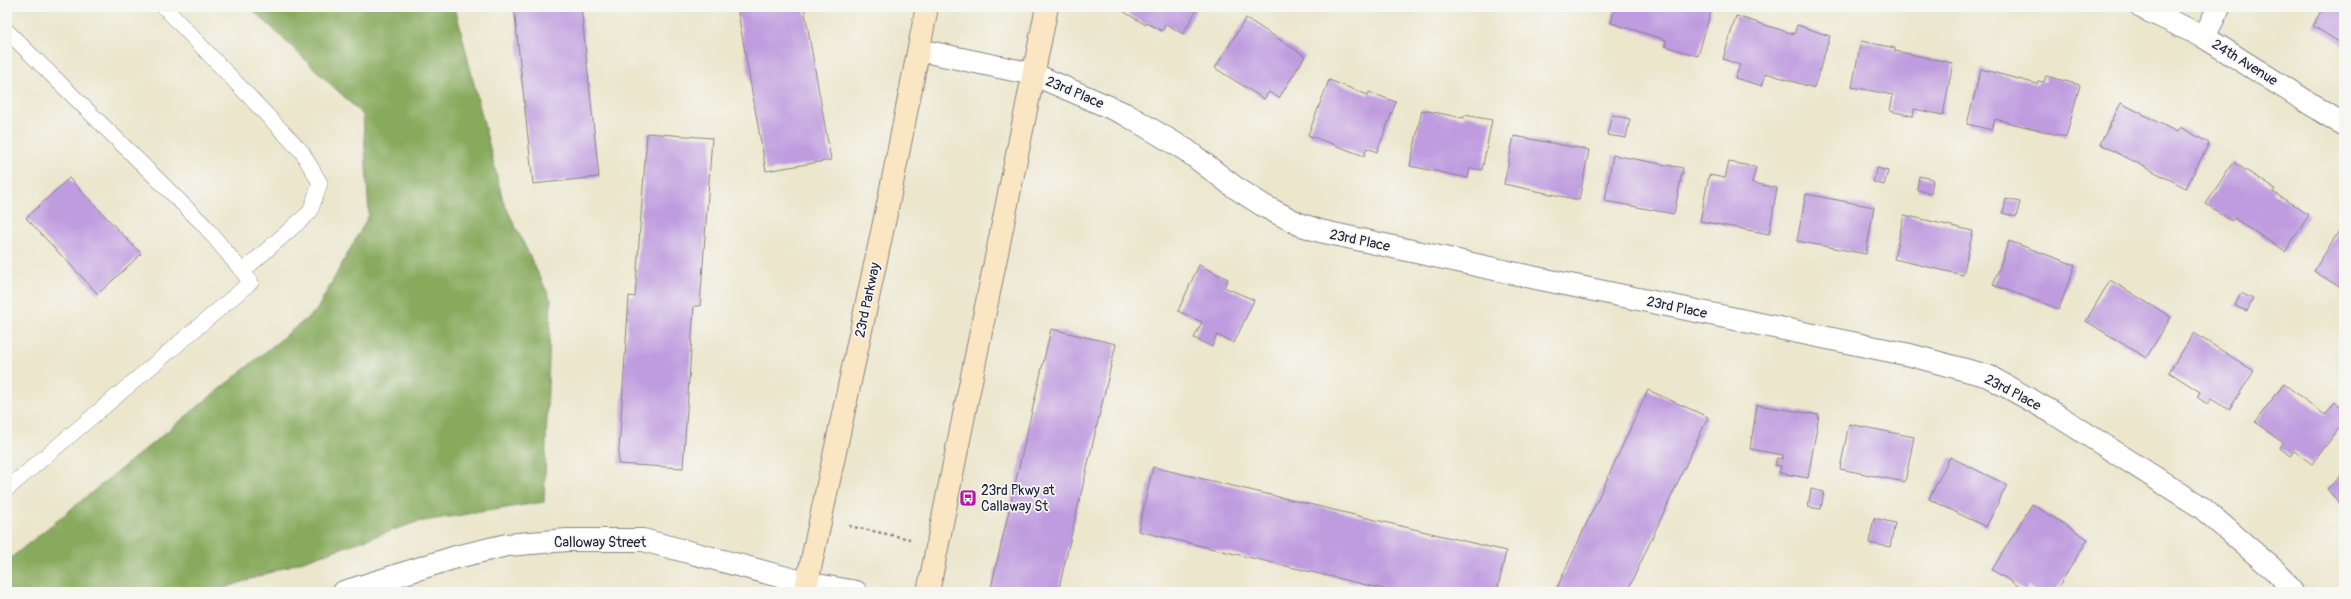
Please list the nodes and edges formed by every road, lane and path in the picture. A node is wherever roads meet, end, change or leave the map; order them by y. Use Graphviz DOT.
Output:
graph roads {
  1 [pos="164,7"];
  2 [pos="928,7"];
  3 [pos="1047,7"];
  4 [pos="2141,7"];
  5 [pos="2219,7"];
  6 [pos="7,31"];
  7 [pos="2204,37"];
  8 [pos="919,50"];
  9 [pos="1033,74"];
  10 [pos="2344,125"];
  11 [pos="243,271"];
  12 [pos="7,489"];
  13 [pos="848,526"];
  14 [pos="913,540"];
  15 [pos="806,588"];
  16 [pos="344,592"];
  17 [pos="856,592"];
  18 [pos="928,592"];
  19 [pos="2292,592"];
  1 -- 11 [label="lane"];
  2 -- 8 [label="street, 23rd Parkway"];
  3 -- 9 [label="street"];
  4 -- 7 [label="street, 24th Avenue"];
  5 -- 7 [label="street"];
  6 -- 11 [label="lane"];
  7 -- 10 [label="street, 24th Avenue"];
  8 -- 9 [label="street, 23rd Place"];
  8 -- 15 [label="street, 23rd Parkway"];
  9 -- 18 [label="street"];
  9 -- 19 [label="street, 23rd Place"];
  11 -- 12 [label="lane"];
  13 -- 14 [label="path"];
  15 -- 16 [label="street, Calloway Street"];
  15 -- 17 [label="street, Calloway Street"];
}
